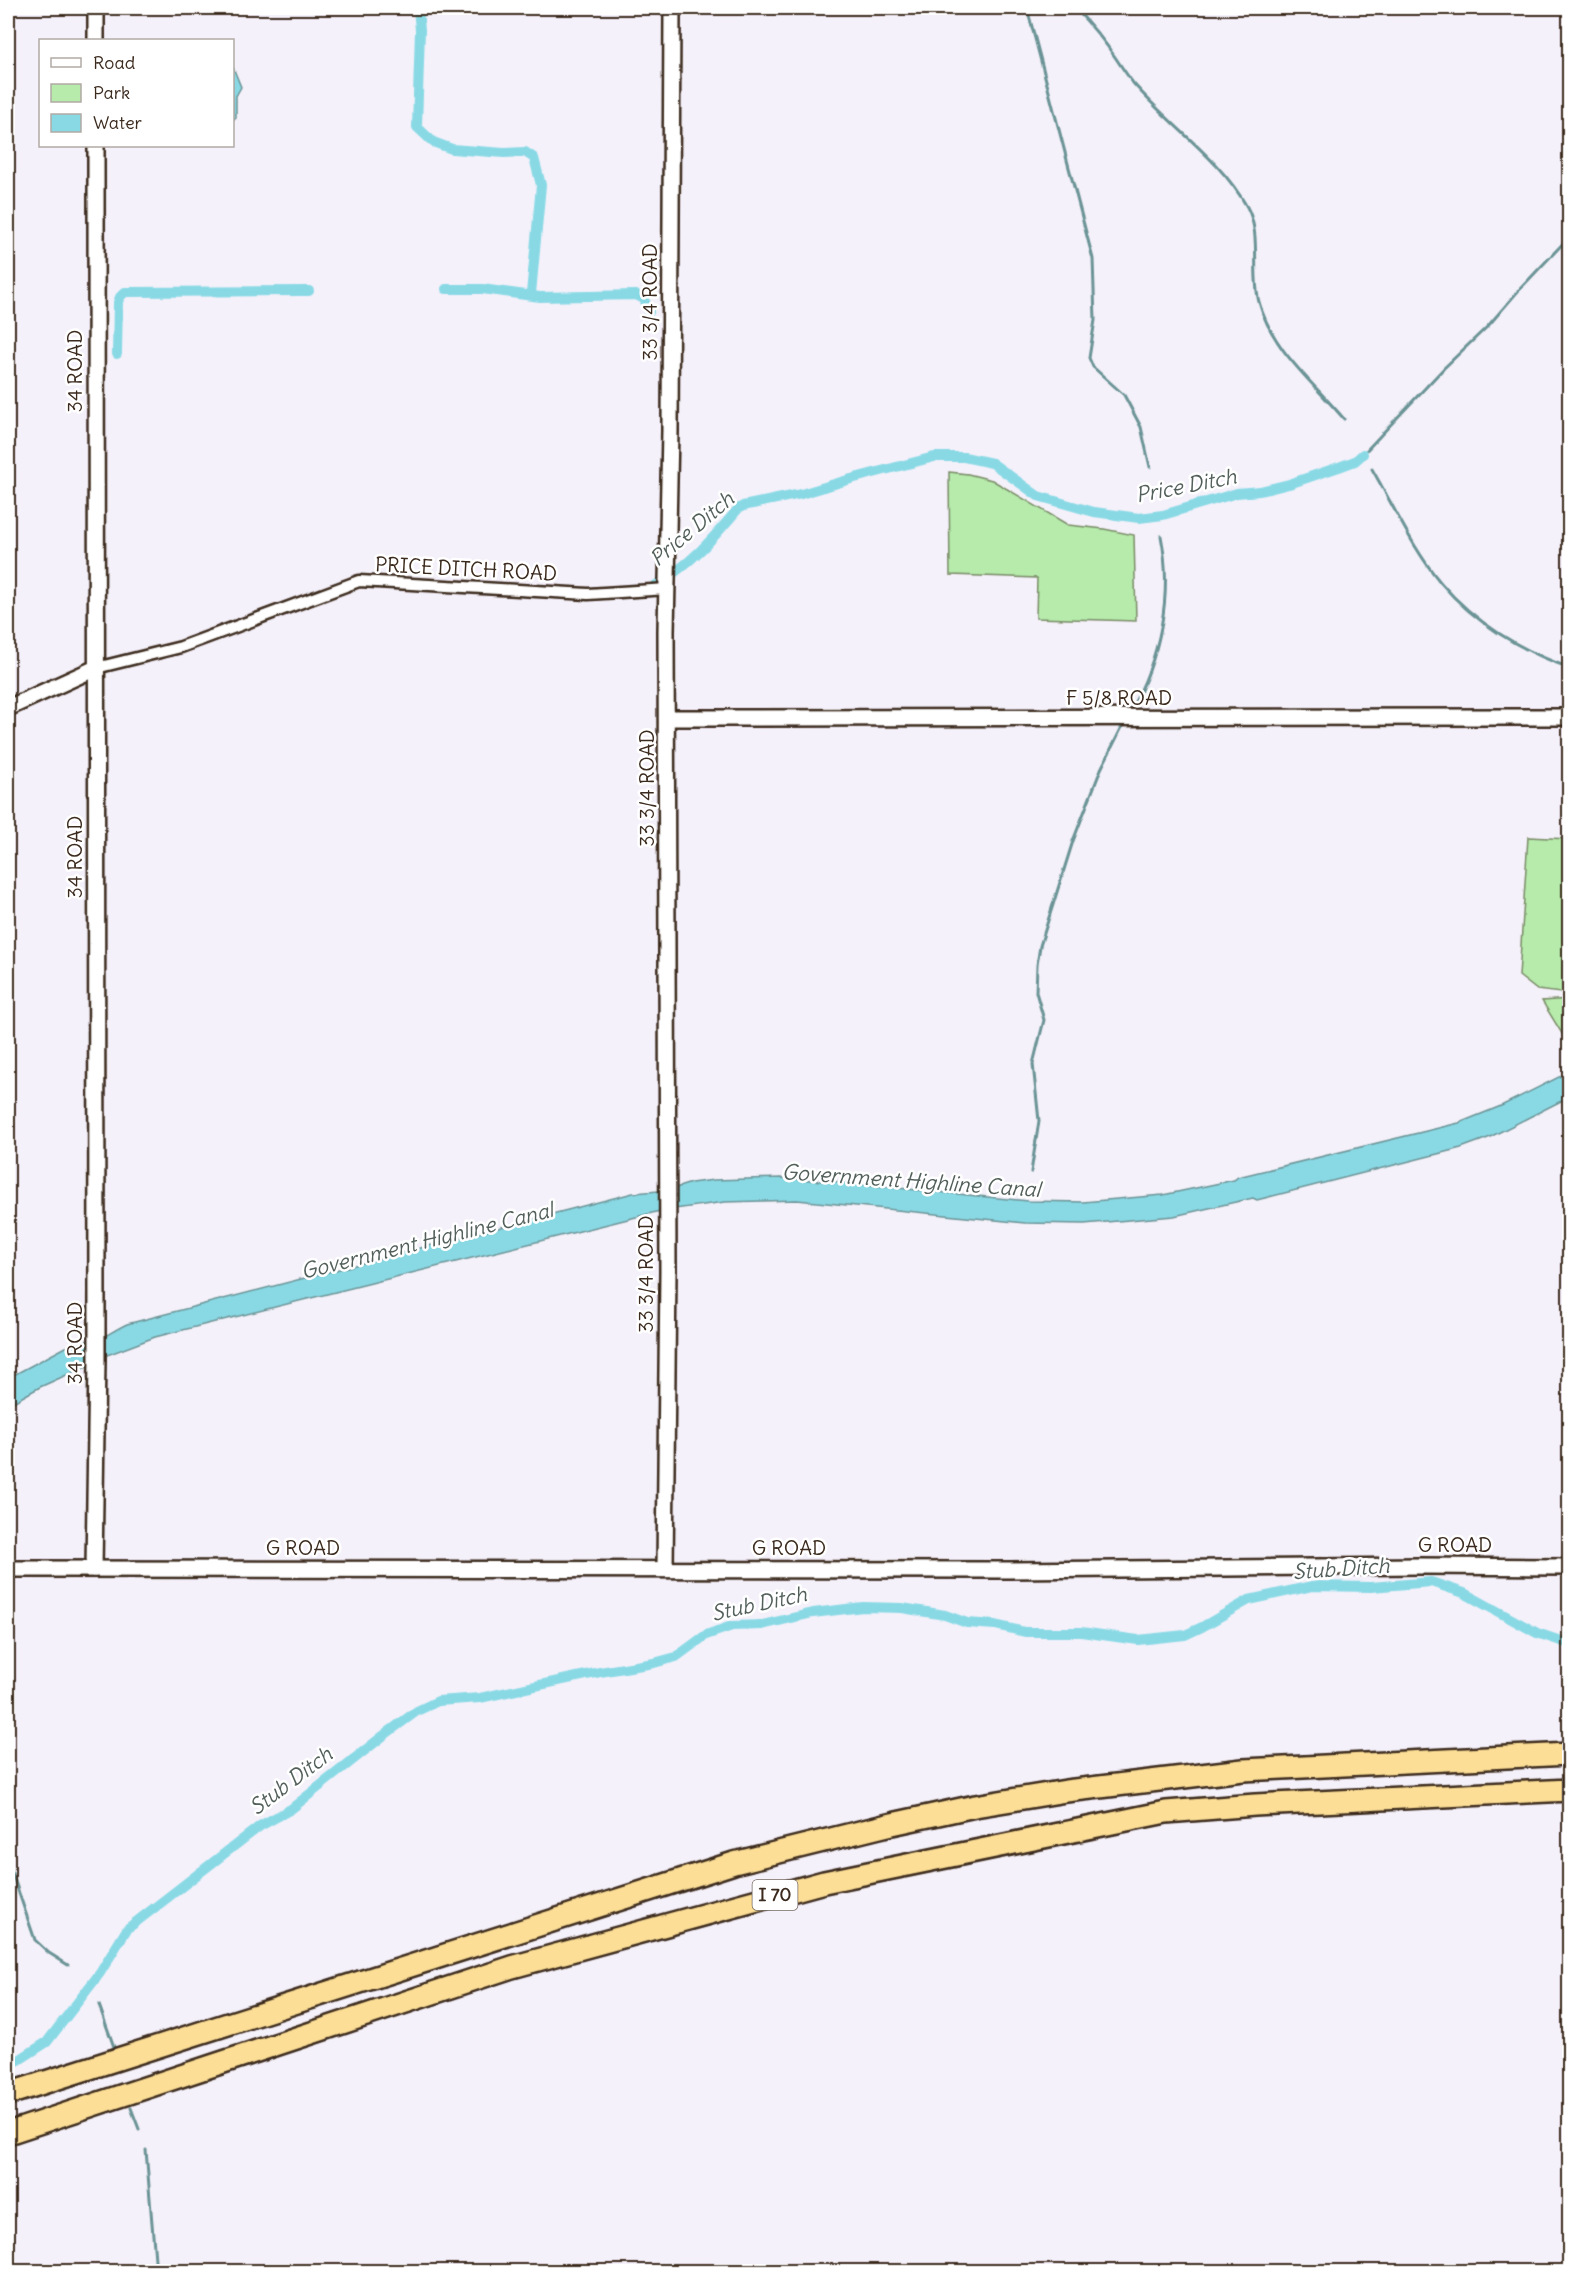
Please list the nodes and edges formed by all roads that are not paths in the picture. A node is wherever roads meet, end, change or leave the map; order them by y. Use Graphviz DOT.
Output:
graph roads {
  1 [pos="96,8"];
  2 [pos="672,8"];
  3 [pos="96,39"];
  4 [pos="96,147"];
  5 [pos="668,589"];
  6 [pos="96,668"];
  7 [pos="8,708"];
  8 [pos="1569,717"];
  9 [pos="668,718"];
  10 [pos="1569,1567"];
  11 [pos="8,1569"];
  12 [pos="94,1569"];
  13 [pos="665,1569"];
  14 [pos="1569,1754"];
  15 [pos="1569,1790"];
  16 [pos="8,2094"];
  17 [pos="8,2134"];
  1 -- 3 [label="street"];
  2 -- 5 [label="street, 33 3/4 ROAD"];
  4 -- 6 [label="street, 34 ROAD"];
  5 -- 6 [label="street, PRICE DITCH ROAD"];
  5 -- 9 [label="street, 33 3/4 ROAD"];
  6 -- 7 [label="street"];
  6 -- 12 [label="street, 34 ROAD"];
  8 -- 9 [label="street, F 5/8 ROAD"];
  9 -- 13 [label="street, 33 3/4 ROAD"];
  10 -- 13 [label="street, G ROAD"];
  11 -- 12 [label="street, G ROAD"];
  12 -- 13 [label="street, G ROAD"];
  14 -- 16 [label="highway, I 70"];
  15 -- 17 [label="highway, I 70"];
}
